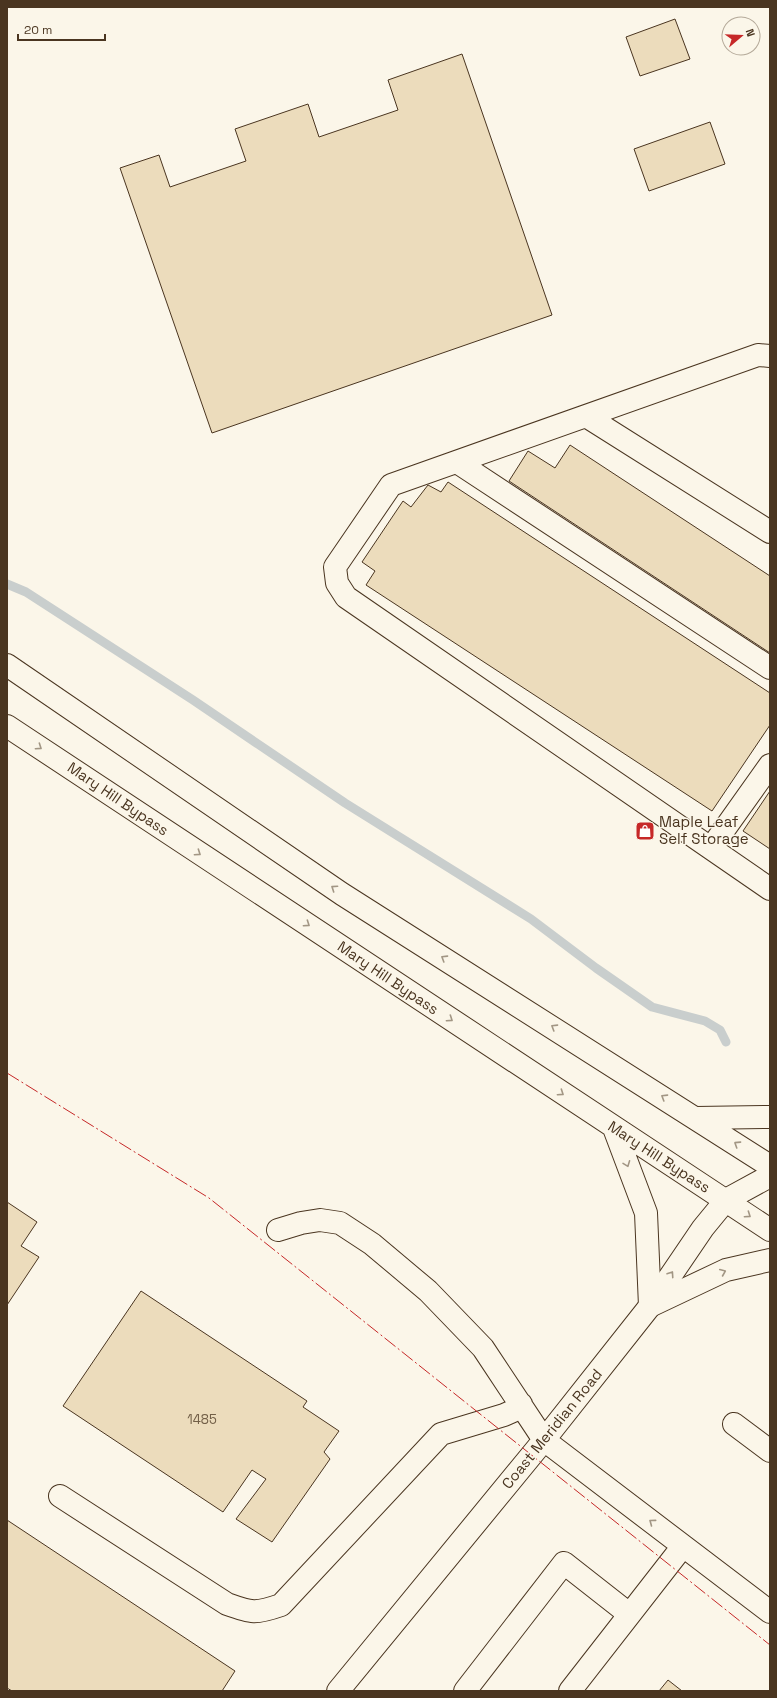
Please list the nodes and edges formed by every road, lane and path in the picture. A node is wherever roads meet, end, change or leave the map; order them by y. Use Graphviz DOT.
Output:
graph roads {
  1 [pos="770,356"];
  2 [pos="586,416"];
  3 [pos="457,462"];
  4 [pos="770,532"];
  5 [pos="7,665"];
  6 [pos="770,668"];
  7 [pos="7,726"];
  8 [pos="770,764"];
  9 [pos="711,848"];
  10 [pos="770,888"];
  11 [pos="770,1117"];
  12 [pos="696,1118"];
  13 [pos="614,1128"];
  14 [pos="770,1166"];
  15 [pos="770,1176"];
  16 [pos="726,1200"];
  17 [pos="278,1230"];
  18 [pos="770,1230"];
  19 [pos="770,1260"];
  20 [pos="650,1306"];
  21 [pos="521,1404"];
  22 [pos="734,1424"];
  23 [pos="544,1440"];
  24 [pos="770,1451"];
  25 [pos="60,1496"];
  26 [pos="683,1546"];
  27 [pos="770,1612"];
  28 [pos="629,1614"];
  29 [pos="338,1691"];
  30 [pos="465,1691"];
  31 [pos="570,1691"];
  1 -- 2 [label="main road"];
  2 -- 3 [label="main road"];
  2 -- 4 [label="main road"];
  3 -- 6 [label="main road"];
  3 -- 9 [label="main road"];
  12 -- 5 [label="main road, one-way"];
  7 -- 13 [label="main road, Mary Hill Bypass, one-way"];
  8 -- 9 [label="main road"];
  9 -- 10 [label="main road"];
  11 -- 12 [label="main road"];
  14 -- 12 [label="main road, one-way"];
  13 -- 16 [label="main road, Mary Hill Bypass"];
  13 -- 20 [label="main road, one-way"];
  15 -- 16 [label="main road, Coast Meridian Road"];
  16 -- 18 [label="main road, Mary Hill Bypass, one-way"];
  20 -- 16 [label="main road, Coast Meridian Road, one-way"];
  17 -- 21 [label="main road"];
  20 -- 19 [label="main road, one-way"];
  20 -- 23 [label="main road, Coast Meridian Road"];
  21 -- 23 [label="main road"];
  21 -- 25 [label="main road"];
  22 -- 24 [label="main road"];
  26 -- 23 [label="main road, one-way"];
  23 -- 29 [label="main road, Coast Meridian Road"];
  26 -- 27 [label="main road"];
  26 -- 28 [label="main road"];
  28 -- 30 [label="main road"];
  28 -- 31 [label="main road"];
}
